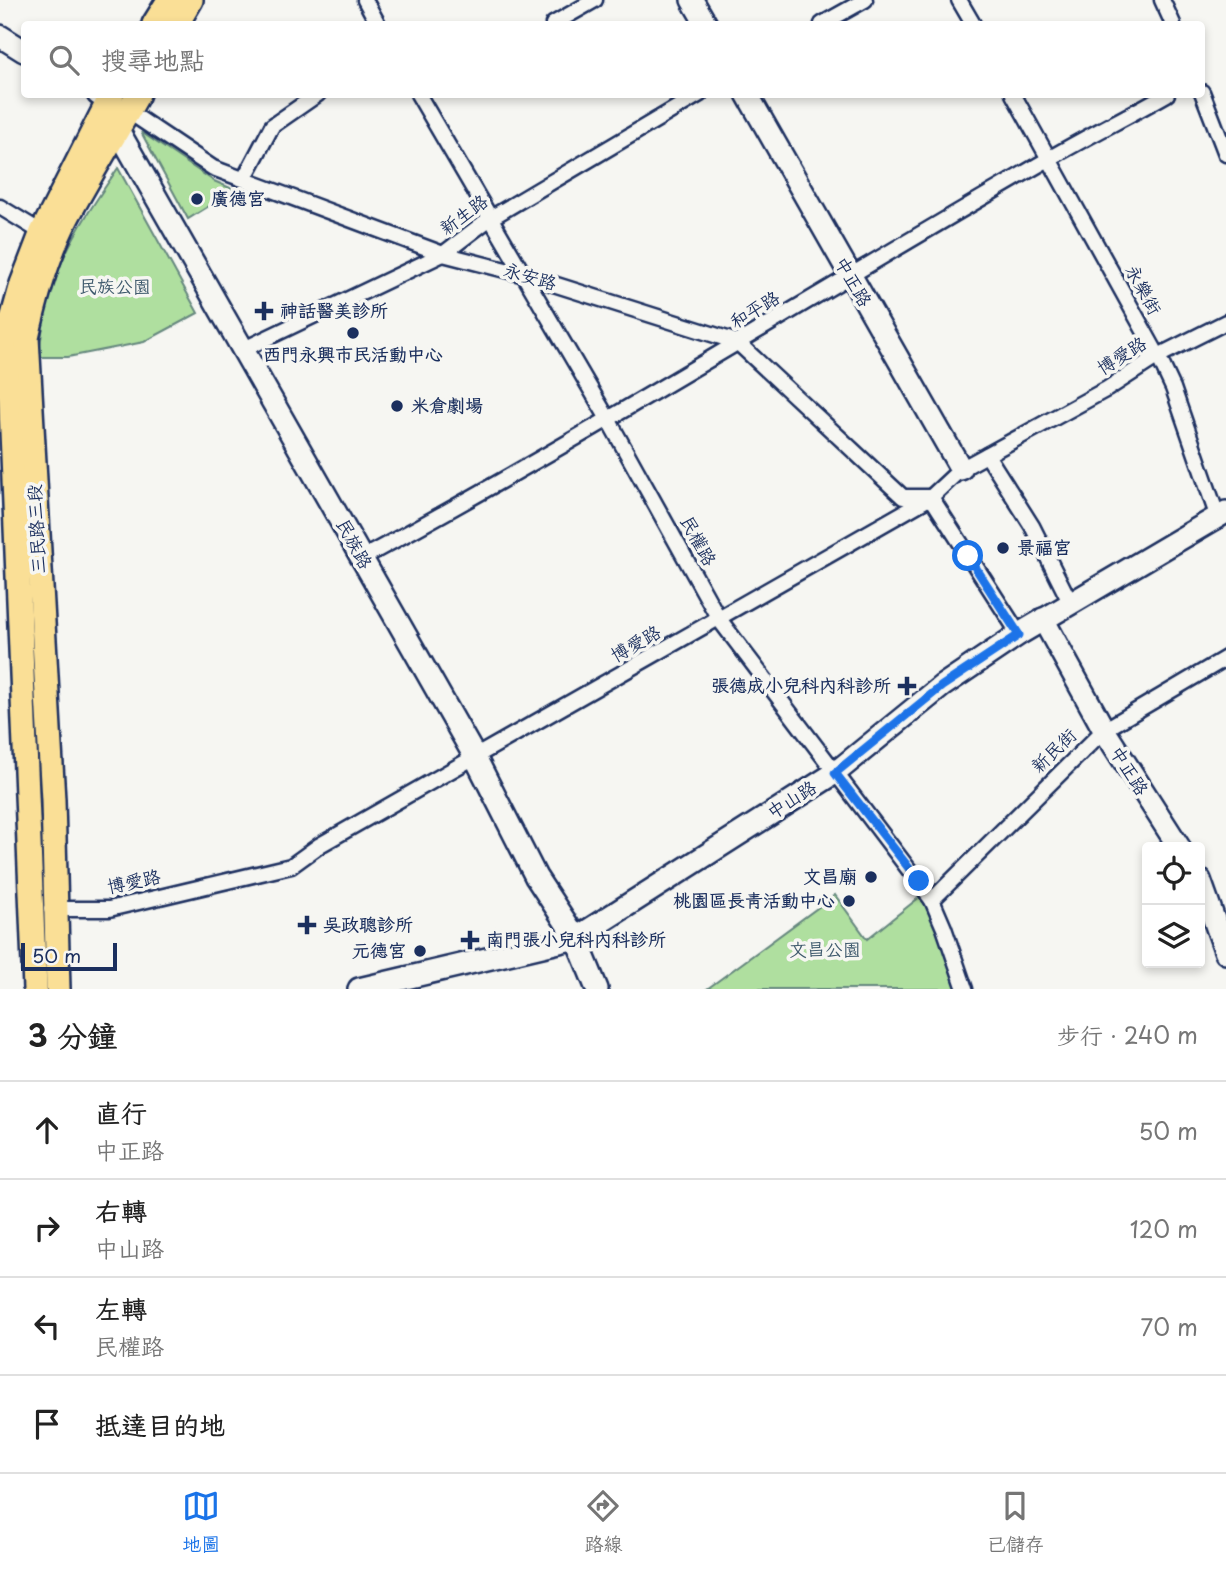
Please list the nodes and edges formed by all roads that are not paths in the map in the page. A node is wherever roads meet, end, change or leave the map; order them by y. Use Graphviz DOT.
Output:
graph roads {
  1 [pos="169,0"];
  2 [pos="191,0"];
  3 [pos="365,0"];
  4 [pos="595,0"];
  5 [pos="692,0"];
  6 [pos="865,0"];
  7 [pos="958,0"];
  8 [pos="1162,0"];
  9 [pos="156,21"];
  10 [pos="179,21"];
  11 [pos="376,21"];
  12 [pos="558,21"];
  13 [pos="704,21"];
  14 [pos="827,21"];
  15 [pos="971,21"];
  16 [pos="1172,21"];
  17 [pos="0,36"];
  18 [pos="21,49"];
  19 [pos="106,98"];
  20 [pos="106,98"];
  21 [pos="111,98"];
  22 [pos="312,98"];
  23 [pos="425,98"];
  24 [pos="693,98"];
  25 [pos="749,98"];
  26 [pos="1015,98"];
  27 [pos="1160,98"];
  28 [pos="1204,98"];
  29 [pos="134,103"];
  30 [pos="119,132"];
  31 [pos="1226,154"];
  32 [pos="1050,159"];
  33 [pos="244,179"];
  34 [pos="0,207"];
  35 [pos="489,219"];
  36 [pos="49,237"];
  37 [pos="443,254"];
  38 [pos="525,275"];
  39 [pos="849,276"];
  40 [pos="1226,322"];
  41 [pos="737,342"];
  42 [pos="242,350"];
  43 [pos="1158,356"];
  44 [pos="608,419"];
  45 [pos="14,427"];
  46 [pos="987,455"];
  47 [pos="961,469"];
  48 [pos="931,497"];
  49 [pos="1222,513"];
  50 [pos="362,558"];
  51 [pos="1070,602"];
  52 [pos="719,619"];
  53 [pos="1043,619"];
  54 [pos="1019,635"];
  55 [pos="1226,658"];
  56 [pos="1104,730"];
  57 [pos="475,757"];
  58 [pos="835,773"];
  59 [pos="1176,842"];
  60 [pos="1205,894"];
  61 [pos="932,900"];
  62 [pos="32,909"];
  63 [pos="57,909"];
  64 [pos="576,938"];
  65 [pos="1226,953"];
  66 [pos="35,989"];
  67 [pos="58,989"];
  68 [pos="359,989"];
  69 [pos="597,989"];
  70 [pos="965,989"];
  1 -- 9 [label="main road"];
  2 -- 10 [label="main road"];
  3 -- 11 [label="street"];
  4 -- 12 [label="street"];
  5 -- 13 [label="main road"];
  6 -- 14 [label="street"];
  7 -- 15 [label="street"];
  8 -- 16 [label="street"];
  17 -- 18 [label="main road"];
  19 -- 30 [label="main road, 民族路"];
  20 -- 36 [label="main road, 三民路三段"];
  21 -- 29 [label="street, 永安路"];
  22 -- 33 [label="street"];
  23 -- 35 [label="street, 民權路"];
  24 -- 35 [label="street, 新生路"];
  25 -- 39 [label="main road, 中正路"];
  26 -- 32 [label="street, 永樂街"];
  27 -- 32 [label="street, 和平路"];
  28 -- 31 [label="street"];
  29 -- 30 [label="main road, 三民路三段"];
  29 -- 33 [label="street, 永安路"];
  30 -- 36 [label="main road, 三民路三段"];
  30 -- 42 [label="main road, 民族路"];
  32 -- 39 [label="street, 和平路"];
  32 -- 43 [label="street, 永樂街"];
  33 -- 37 [label="street, 永安路"];
  34 -- 36 [label="street"];
  35 -- 37 [label="street, 新生路"];
  35 -- 38 [label="street, 民權路"];
  36 -- 45 [label="main road, 三民路三段"];
  37 -- 38 [label="street, 永安路"];
  37 -- 42 [label="street, 新生路"];
  38 -- 41 [label="street, 永安路"];
  38 -- 44 [label="street, 民權路"];
  39 -- 41 [label="street, 和平路"];
  39 -- 47 [label="main road, 中正路"];
  40 -- 43 [label="street, 博愛路"];
  41 -- 44 [label="street, 和平路"];
  41 -- 48 [label="street, 永安路"];
  42 -- 50 [label="main road, 民族路"];
  43 -- 46 [label="street, 博愛路"];
  43 -- 49 [label="street, 永樂街"];
  44 -- 50 [label="street, 和平路"];
  44 -- 52 [label="street, 民權路"];
  45 -- 62 [label="main road, 三民路三段"];
  45 -- 63 [label="main road, 三民路三段"];
  46 -- 47 [label="street, 博愛路"];
  46 -- 51 [label="street"];
  47 -- 48 [label="street, 博愛路"];
  48 -- 52 [label="street, 博愛路"];
  48 -- 54 [label="street"];
  49 -- 51 [label="main road, 中山路"];
  50 -- 57 [label="main road, 民族路"];
  51 -- 53 [label="main road, 中山路"];
  52 -- 57 [label="street, 博愛路"];
  52 -- 58 [label="street, 民權路"];
  53 -- 54 [label="main road, 中山路"];
  53 -- 56 [label="main road, 中正路"];
  54 -- 58 [label="main road, 中山路"];
  55 -- 56 [label="street, 新民街"];
  56 -- 59 [label="main road, 中正路"];
  56 -- 61 [label="street, 新民街"];
  57 -- 63 [label="street, 博愛路"];
  57 -- 64 [label="main road, 民族路"];
  58 -- 61 [label="street, 民權路"];
  58 -- 64 [label="main road, 中山路"];
  60 -- 65 [label="main road"];
  61 -- 70 [label="street, 民權路"];
  62 -- 63 [label="street, 博愛路"];
  62 -- 66 [label="main road, 三民路三段"];
  63 -- 67 [label="main road, 三民路三段"];
  64 -- 68 [label="main road, 中山路"];
  64 -- 69 [label="main road, 民族路"];
}
